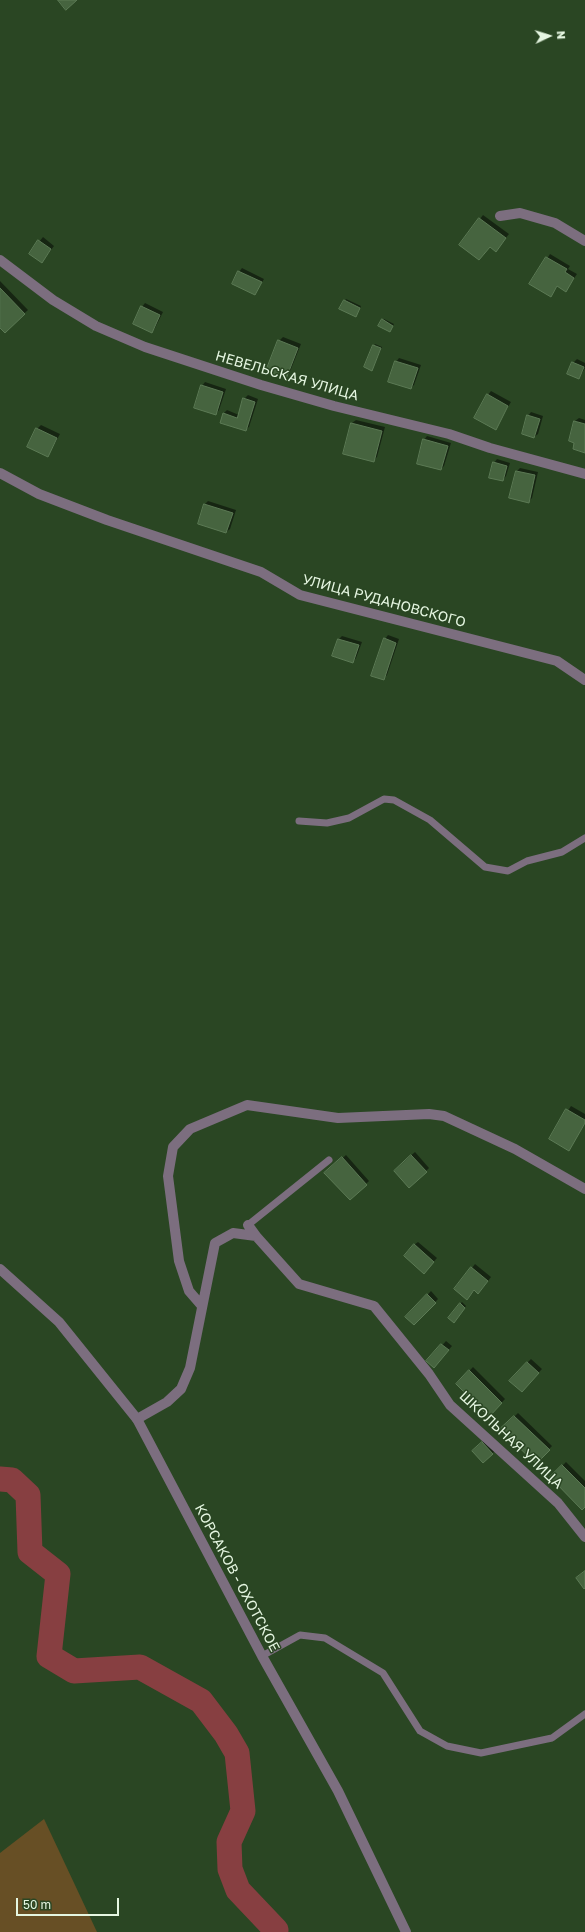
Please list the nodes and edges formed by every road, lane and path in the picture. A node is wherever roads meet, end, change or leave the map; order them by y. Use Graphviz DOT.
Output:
graph roads {
  1 [pos="500,216"];
  2 [pos="585,241"];
  3 [pos="0,260"];
  4 [pos="0,473"];
  5 [pos="585,474"];
  6 [pos="585,680"];
  7 [pos="299,821"];
  8 [pos="585,838"];
  9 [pos="329,1160"];
  10 [pos="585,1190"];
  11 [pos="248,1225"];
  12 [pos="256,1236"];
  13 [pos="0,1269"];
  14 [pos="202,1306"];
  15 [pos="137,1419"];
  16 [pos="585,1536"];
  17 [pos="262,1656"];
  18 [pos="585,1714"];
  19 [pos="406,1932"];
  1 -- 2 [label="street"];
  3 -- 5 [label="street, НЕВЕЛЬСКАЯ УЛИЦА"];
  4 -- 6 [label="street, УЛИЦА РУДАНОВСКОГО"];
  7 -- 8 [label="lane"];
  9 -- 11 [label="lane"];
  10 -- 14 [label="street"];
  11 -- 12 [label="street, ШКОЛЬНАЯ УЛИЦА"];
  12 -- 14 [label="street"];
  12 -- 16 [label="street, ШКОЛЬНАЯ УЛИЦА"];
  13 -- 15 [label="street, КОРСАКОВ - ОХОТСКОЕ"];
  14 -- 15 [label="street"];
  15 -- 17 [label="street, КОРСАКОВ - ОХОТСКОЕ"];
  17 -- 18 [label="lane"];
  17 -- 19 [label="street, КОРСАКОВ - ОХОТСКОЕ"];
}
